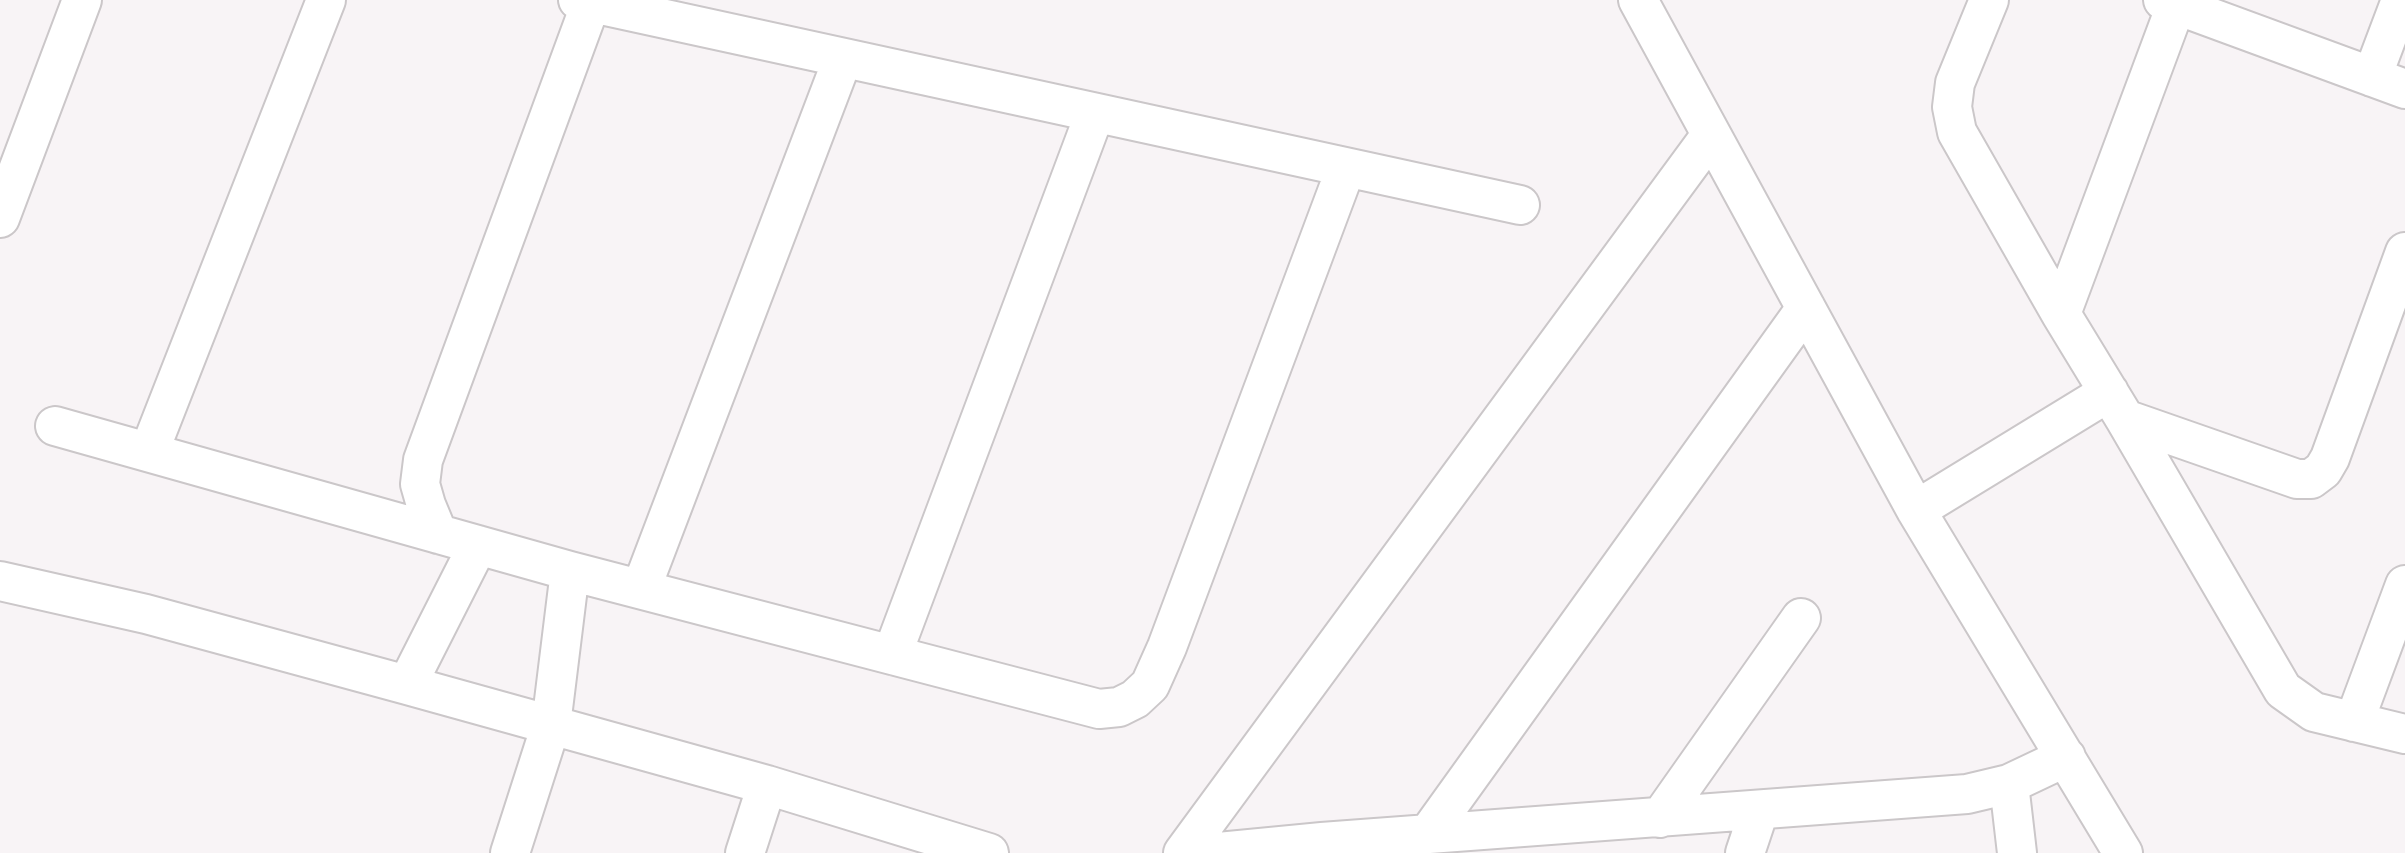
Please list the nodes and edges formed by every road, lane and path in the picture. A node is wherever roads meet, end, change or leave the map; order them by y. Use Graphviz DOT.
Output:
graph roads {
  1 [pos="82,0"];
  2 [pos="326,0"];
  3 [pos="1638,0"];
  4 [pos="1989,0"];
  5 [pos="2401,0"];
  6 [pos="584,1"];
  7 [pos="2172,2"];
  8 [pos="843,58"];
  9 [pos="2389,83"];
  10 [pos="1095,113"];
  11 [pos="1711,135"];
  12 [pos="1346,168"];
  13 [pos="1520,205"];
  14 [pos="0,219"];
  15 [pos="2405,252"];
  16 [pos="1806,308"];
  17 [pos="2061,314"];
  18 [pos="2117,405"];
  19 [pos="55,426"];
  20 [pos="149,452"];
  21 [pos="1916,510"];
  22 [pos="438,534"];
  23 [pos="478,545"];
  24 [pos="570,571"];
  25 [pos="0,581"];
  26 [pos="2405,585"];
  27 [pos="641,589"];
  28 [pos="1801,618"];
  29 [pos="892,655"];
  30 [pos="407,685"];
  31 [pos="2354,722"];
  32 [pos="551,725"];
  33 [pos="2405,734"];
  34 [pos="2066,757"];
  35 [pos="2008,784"];
  36 [pos="767,785"];
  37 [pos="1759,811"];
  38 [pos="1660,818"];
  39 [pos="1428,834"];
  40 [pos="1512,841"];
  41 [pos="1320,847"];
  42 [pos="510,853"];
  43 [pos="745,853"];
  44 [pos="989,853"];
  45 [pos="1183,853"];
  46 [pos="1208,853"];
  47 [pos="1745,853"];
  48 [pos="2017,853"];
  49 [pos="2123,853"];
  1 -- 14 [label="street"];
  2 -- 20 [label="street"];
  3 -- 11 [label="street"];
  4 -- 17 [label="street"];
  5 -- 9 [label="street"];
  6 -- 8 [label="street"];
  6 -- 22 [label="street"];
  7 -- 9 [label="street"];
  7 -- 17 [label="street"];
  8 -- 10 [label="street"];
  8 -- 27 [label="street"];
  10 -- 12 [label="street"];
  10 -- 29 [label="street"];
  11 -- 16 [label="street"];
  11 -- 45 [label="street"];
  12 -- 13 [label="street"];
  12 -- 29 [label="street"];
  15 -- 18 [label="street"];
  16 -- 21 [label="street"];
  16 -- 39 [label="street"];
  17 -- 18 [label="street"];
  18 -- 21 [label="street"];
  18 -- 31 [label="street"];
  19 -- 20 [label="street"];
  20 -- 22 [label="street"];
  21 -- 34 [label="street"];
  22 -- 23 [label="street"];
  23 -- 24 [label="street"];
  23 -- 30 [label="street"];
  24 -- 27 [label="street"];
  24 -- 32 [label="street"];
  25 -- 30 [label="street"];
  26 -- 31 [label="street"];
  27 -- 29 [label="street"];
  28 -- 38 [label="street"];
  30 -- 32 [label="street"];
  31 -- 33 [label="street"];
  32 -- 36 [label="street"];
  32 -- 42 [label="street"];
  34 -- 35 [label="street"];
  34 -- 49 [label="street"];
  35 -- 37 [label="street"];
  35 -- 48 [label="street"];
  36 -- 43 [label="street"];
  36 -- 44 [label="street"];
  37 -- 38 [label="street"];
  37 -- 47 [label="street"];
  38 -- 40 [label="street"];
  39 -- 40 [label="street"];
  39 -- 41 [label="street"];
  41 -- 46 [label="street"];
}
